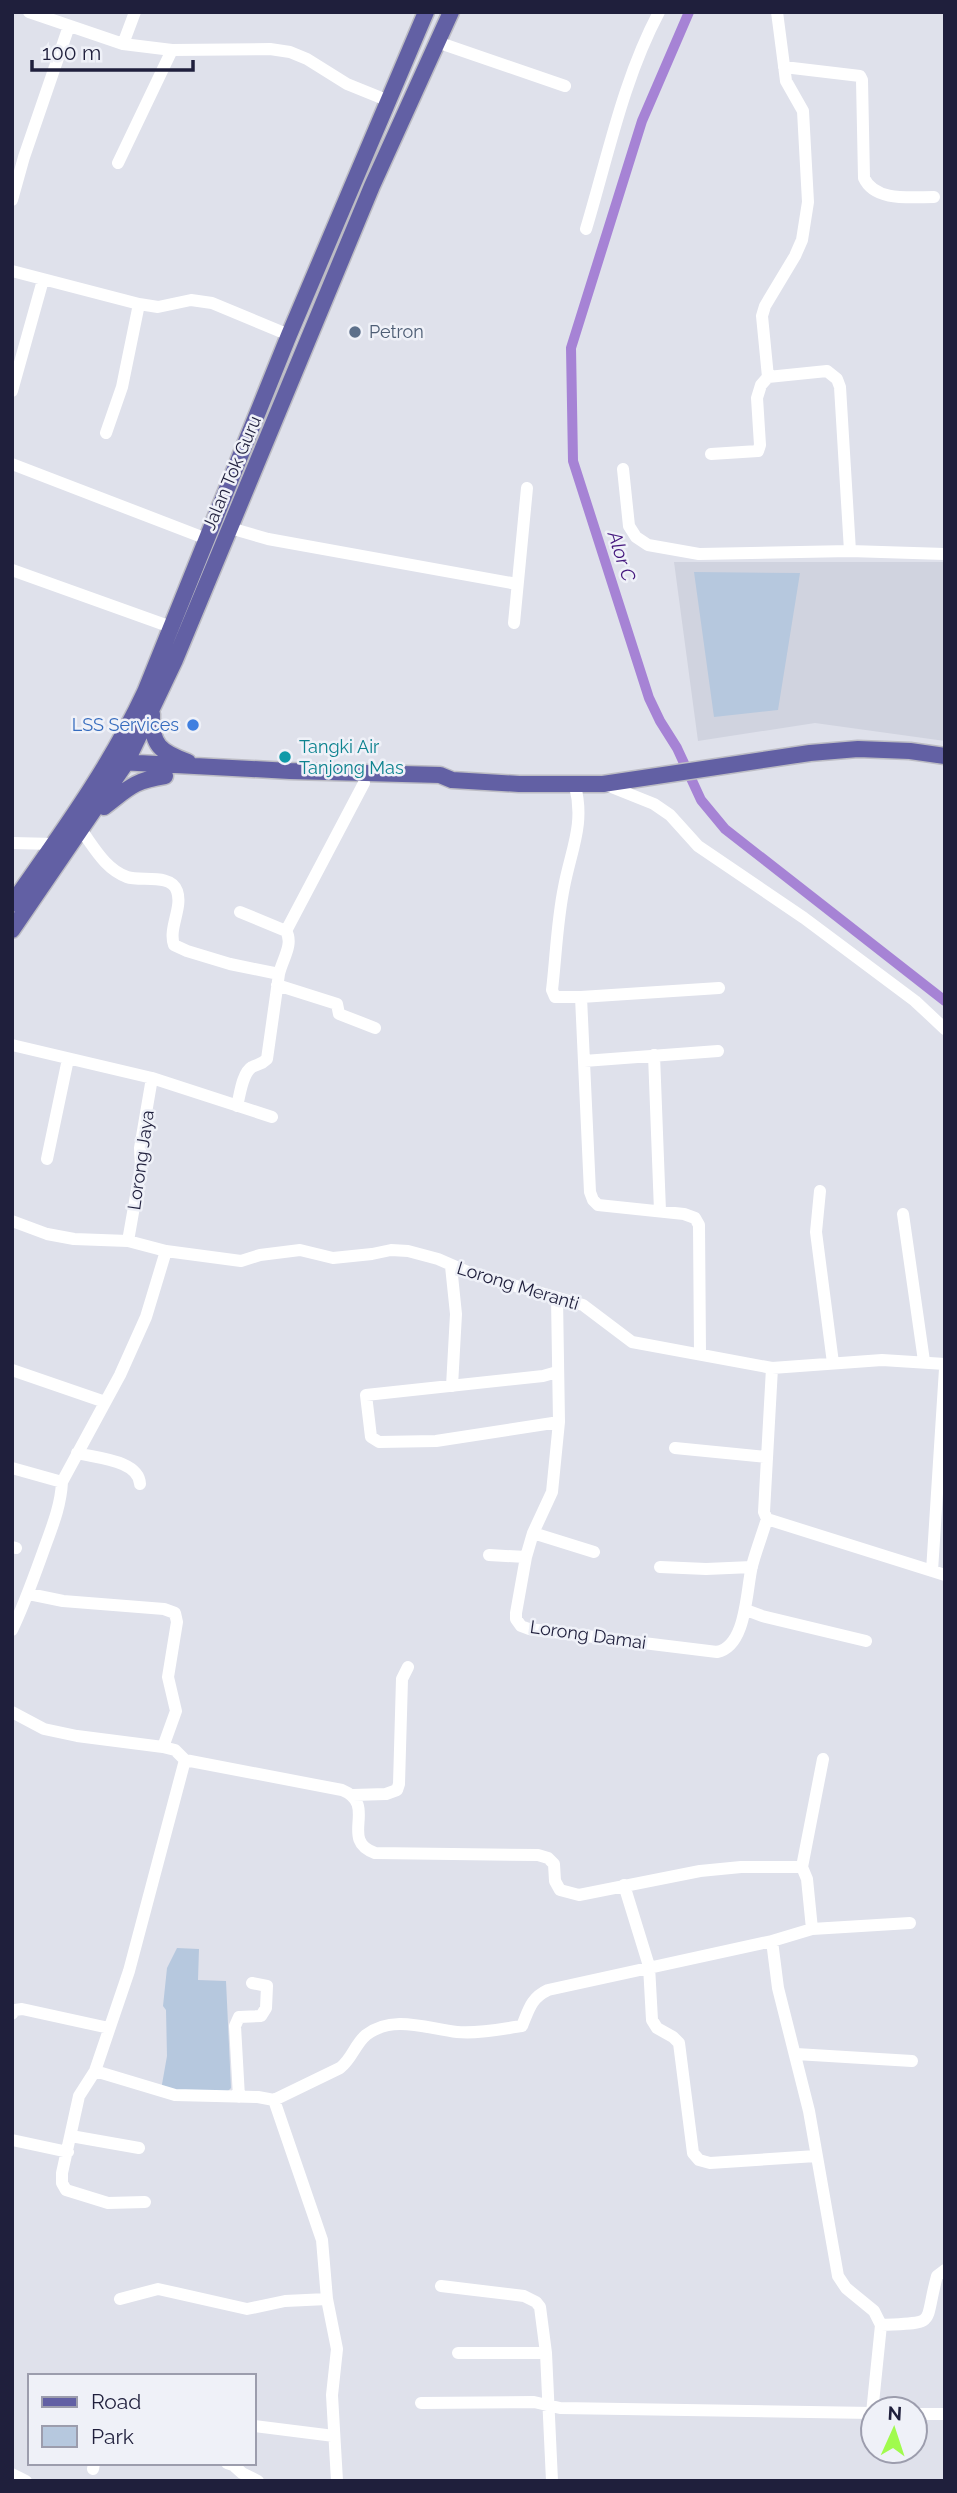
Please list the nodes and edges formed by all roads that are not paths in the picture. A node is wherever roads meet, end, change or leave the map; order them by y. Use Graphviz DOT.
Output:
graph roads {
  1 [pos="29,12"];
  2 [pos="135,12"];
  3 [pos="426,12"];
  4 [pos="440,12"];
  5 [pos="451,12"];
  6 [pos="659,12"];
  7 [pos="777,12"];
  8 [pos="69,26"];
  9 [pos="437,43"];
  10 [pos="122,44"];
  11 [pos="172,50"];
  12 [pos="784,67"];
  13 [pos="565,86"];
  14 [pos="388,101"];
  15 [pos="406,111"];
  16 [pos="118,163"];
  17 [pos="934,197"];
  18 [pos="12,200"];
  19 [pos="586,229"];
  20 [pos="12,271"];
  21 [pos="43,280"];
  22 [pos="139,304"];
  23 [pos="289,335"];
  24 [pos="768,377"];
  25 [pos="12,391"];
  26 [pos="106,433"];
  27 [pos="712,454"];
  28 [pos="12,464"];
  29 [pos="623,469"];
  30 [pos="527,488"];
  31 [pos="230,528"];
  32 [pos="207,539"];
  33 [pos="850,551"];
  34 [pos="945,554"];
  35 [pos="12,570"];
  36 [pos="517,584"];
  37 [pos="514,623"];
  38 [pos="171,626"];
  39 [pos="152,708"];
  40 [pos="945,756"];
  41 [pos="202,767"];
  42 [pos="114,768"];
  43 [pos="165,776"];
  44 [pos="452,780"];
  45 [pos="364,783"];
  46 [pos="603,784"];
  47 [pos="575,786"];
  48 [pos="96,809"];
  49 [pos="81,830"];
  50 [pos="12,843"];
  51 [pos="55,844"];
  52 [pos="12,904"];
  53 [pos="240,912"];
  54 [pos="12,930"];
  55 [pos="286,931"];
  56 [pos="278,980"];
  57 [pos="719,988"];
  58 [pos="581,997"];
  59 [pos="374,1028"];
  60 [pos="945,1029"];
  61 [pos="12,1045"];
  62 [pos="718,1051"];
  63 [pos="654,1055"];
  64 [pos="68,1059"];
  65 [pos="584,1061"];
  66 [pos="152,1078"];
  67 [pos="237,1106"];
  68 [pos="272,1116"];
  69 [pos="47,1159"];
  70 [pos="820,1191"];
  71 [pos="660,1211"];
  72 [pos="903,1214"];
  73 [pos="12,1221"];
  74 [pos="128,1241"];
  75 [pos="166,1251"];
  76 [pos="451,1266"];
  77 [pos="557,1297"];
  78 [pos="700,1353"];
  79 [pos="924,1361"];
  80 [pos="833,1363"];
  81 [pos="945,1366"];
  82 [pos="772,1368"];
  83 [pos="12,1370"];
  84 [pos="557,1372"];
  85 [pos="452,1386"];
  86 [pos="105,1402"];
  87 [pos="559,1422"];
  88 [pos="675,1448"];
  89 [pos="77,1454"];
  90 [pos="766,1457"];
  91 [pos="12,1468"];
  92 [pos="62,1482"];
  93 [pos="140,1483"];
  94 [pos="767,1520"];
  95 [pos="533,1533"];
  96 [pos="594,1552"];
  97 [pos="489,1555"];
  98 [pos="526,1557"];
  99 [pos="660,1567"];
  100 [pos="752,1567"];
  101 [pos="932,1571"];
  102 [pos="945,1575"];
  103 [pos="29,1594"];
  104 [pos="746,1610"];
  105 [pos="12,1630"];
  106 [pos="866,1641"];
  107 [pos="408,1667"];
  108 [pos="12,1712"];
  109 [pos="163,1747"];
  110 [pos="823,1759"];
  111 [pos="185,1760"];
  112 [pos="354,1795"];
  113 [pos="802,1867"];
  114 [pos="624,1885"];
  115 [pos="910,1923"];
  116 [pos="812,1929"];
  117 [pos="772,1941"];
  118 [pos="649,1966"];
  119 [pos="252,1983"];
  120 [pos="12,2014"];
  121 [pos="109,2028"];
  122 [pos="796,2054"];
  123 [pos="912,2061"];
  124 [pos="95,2071"];
  125 [pos="239,2096"];
  126 [pos="274,2100"];
  127 [pos="71,2136"];
  128 [pos="12,2140"];
  129 [pos="139,2148"];
  130 [pos="68,2152"];
  131 [pos="816,2156"];
  132 [pos="145,2202"];
  133 [pos="945,2270"];
  134 [pos="441,2286"];
  135 [pos="120,2299"];
  136 [pos="327,2299"];
  137 [pos="881,2325"];
  138 [pos="458,2353"];
  139 [pos="545,2353"];
  140 [pos="875,2395"];
  141 [pos="421,2403"];
  142 [pos="548,2405"];
  143 [pos="859,2413"];
  144 [pos="256,2426"];
  145 [pos="334,2436"];
  146 [pos="234,2465"];
  147 [pos="12,2474"];
  148 [pos="26,2481"];
  149 [pos="258,2481"];
  150 [pos="337,2481"];
  151 [pos="552,2481"];
  1 -- 8 [label="street"];
  2 -- 10 [label="street"];
  3 -- 14 [label="main road, Jalan Tok Guru"];
  4 -- 15 [label="main road"];
  5 -- 9 [label="main road, Jalan Tok Guru"];
  6 -- 19 [label="street"];
  7 -- 12 [label="street"];
  8 -- 10 [label="street"];
  8 -- 18 [label="street"];
  9 -- 13 [label="street"];
  9 -- 15 [label="main road, Jalan Tok Guru"];
  10 -- 11 [label="street"];
  11 -- 14 [label="street"];
  11 -- 16 [label="street"];
  12 -- 17 [label="street"];
  12 -- 24 [label="street"];
  14 -- 23 [label="main road, Jalan Tok Guru"];
  15 -- 31 [label="main road, Jalan Tok Guru"];
  20 -- 21 [label="street"];
  21 -- 22 [label="street"];
  21 -- 25 [label="street"];
  22 -- 23 [label="street"];
  22 -- 26 [label="street"];
  23 -- 32 [label="main road, Jalan Tok Guru"];
  24 -- 27 [label="street"];
  24 -- 33 [label="street"];
  28 -- 32 [label="street"];
  29 -- 33 [label="street"];
  30 -- 36 [label="street"];
  31 -- 36 [label="street"];
  31 -- 39 [label="main road, Jalan Tok Guru"];
  32 -- 38 [label="main road, Jalan Tok Guru"];
  33 -- 34 [label="street"];
  35 -- 38 [label="street"];
  36 -- 37 [label="street"];
  38 -- 42 [label="main road, Jalan Tok Guru"];
  39 -- 41 [label="main road"];
  39 -- 42 [label="main road, Jalan Tok Guru"];
  40 -- 46 [label="main road"];
  41 -- 42 [label="main road"];
  41 -- 44 [label="main road"];
  42 -- 43 [label="main road"];
  42 -- 48 [label="main road, Jalan Tok Guru"];
  42 -- 51 [label="main road, Jalan Tok Guru"];
  43 -- 45 [label="main road"];
  43 -- 48 [label="main road"];
  44 -- 45 [label="main road"];
  44 -- 47 [label="main road"];
  45 -- 55 [label="street"];
  46 -- 47 [label="main road"];
  46 -- 60 [label="street"];
  47 -- 58 [label="street"];
  48 -- 49 [label="main road, Jalan Tok Guru"];
  49 -- 54 [label="main road, Jalan Tok Guru"];
  49 -- 56 [label="street"];
  50 -- 51 [label="street"];
  51 -- 52 [label="main road, Jalan Tok Guru"];
  53 -- 55 [label="street"];
  55 -- 56 [label="street"];
  56 -- 59 [label="street"];
  56 -- 67 [label="street"];
  57 -- 58 [label="street"];
  58 -- 65 [label="street"];
  61 -- 64 [label="street"];
  62 -- 63 [label="street"];
  63 -- 65 [label="street"];
  63 -- 71 [label="street"];
  64 -- 66 [label="street"];
  64 -- 69 [label="street"];
  65 -- 71 [label="street"];
  66 -- 67 [label="street"];
  66 -- 74 [label="street, Lorong Jaya"];
  67 -- 68 [label="street"];
  70 -- 80 [label="street"];
  71 -- 78 [label="street"];
  72 -- 79 [label="street"];
  73 -- 74 [label="street, Lorong Meranti"];
  74 -- 75 [label="street, Lorong Meranti"];
  75 -- 76 [label="street, Lorong Meranti"];
  75 -- 86 [label="street"];
  76 -- 77 [label="street, Lorong Meranti"];
  76 -- 85 [label="street"];
  77 -- 78 [label="street, Lorong Meranti"];
  77 -- 84 [label="street, Lorong Damai"];
  78 -- 82 [label="street, Lorong Meranti"];
  79 -- 80 [label="street, Lorong Meranti"];
  79 -- 81 [label="street, Lorong Meranti"];
  80 -- 82 [label="street, Lorong Meranti"];
  81 -- 101 [label="street"];
  82 -- 90 [label="street, Lorong Damai"];
  83 -- 86 [label="street"];
  84 -- 85 [label="street"];
  84 -- 87 [label="street, Lorong Damai"];
  85 -- 87 [label="street"];
  86 -- 89 [label="street"];
  87 -- 95 [label="street, Lorong Damai"];
  88 -- 90 [label="street"];
  89 -- 92 [label="street"];
  89 -- 93 [label="street"];
  90 -- 94 [label="street, Lorong Damai"];
  91 -- 92 [label="street"];
  92 -- 103 [label="street"];
  94 -- 100 [label="street, Lorong Damai"];
  94 -- 101 [label="street"];
  95 -- 96 [label="street"];
  95 -- 98 [label="street, Lorong Damai"];
  97 -- 98 [label="street"];
  98 -- 104 [label="street, Lorong Damai"];
  99 -- 100 [label="street"];
  100 -- 104 [label="street, Lorong Damai"];
  101 -- 102 [label="street"];
  103 -- 105 [label="street"];
  103 -- 109 [label="street"];
  104 -- 106 [label="street"];
  107 -- 112 [label="street"];
  108 -- 109 [label="street"];
  109 -- 111 [label="street"];
  110 -- 113 [label="street"];
  111 -- 112 [label="street"];
  111 -- 121 [label="street"];
  112 -- 114 [label="street"];
  113 -- 114 [label="street"];
  113 -- 116 [label="street"];
  114 -- 118 [label="street"];
  115 -- 116 [label="street"];
  116 -- 117 [label="street"];
  117 -- 118 [label="street"];
  117 -- 122 [label="street"];
  118 -- 126 [label="street"];
  118 -- 131 [label="street"];
  119 -- 125 [label="street"];
  120 -- 121 [label="street"];
  121 -- 124 [label="street"];
  122 -- 123 [label="street"];
  122 -- 131 [label="street"];
  124 -- 125 [label="street"];
  124 -- 127 [label="street"];
  125 -- 126 [label="street"];
  126 -- 136 [label="street"];
  127 -- 129 [label="street"];
  127 -- 130 [label="street"];
  128 -- 130 [label="street"];
  130 -- 132 [label="street"];
  131 -- 137 [label="street"];
  133 -- 137 [label="street"];
  134 -- 139 [label="street"];
  135 -- 136 [label="street"];
  136 -- 145 [label="street"];
  137 -- 140 [label="street"];
  138 -- 139 [label="street"];
  139 -- 142 [label="street"];
  141 -- 142 [label="street"];
  142 -- 143 [label="street"];
  142 -- 151 [label="street"];
  144 -- 145 [label="street"];
  145 -- 150 [label="street"];
  146 -- 149 [label="street"];
  147 -- 148 [label="street"];
}
